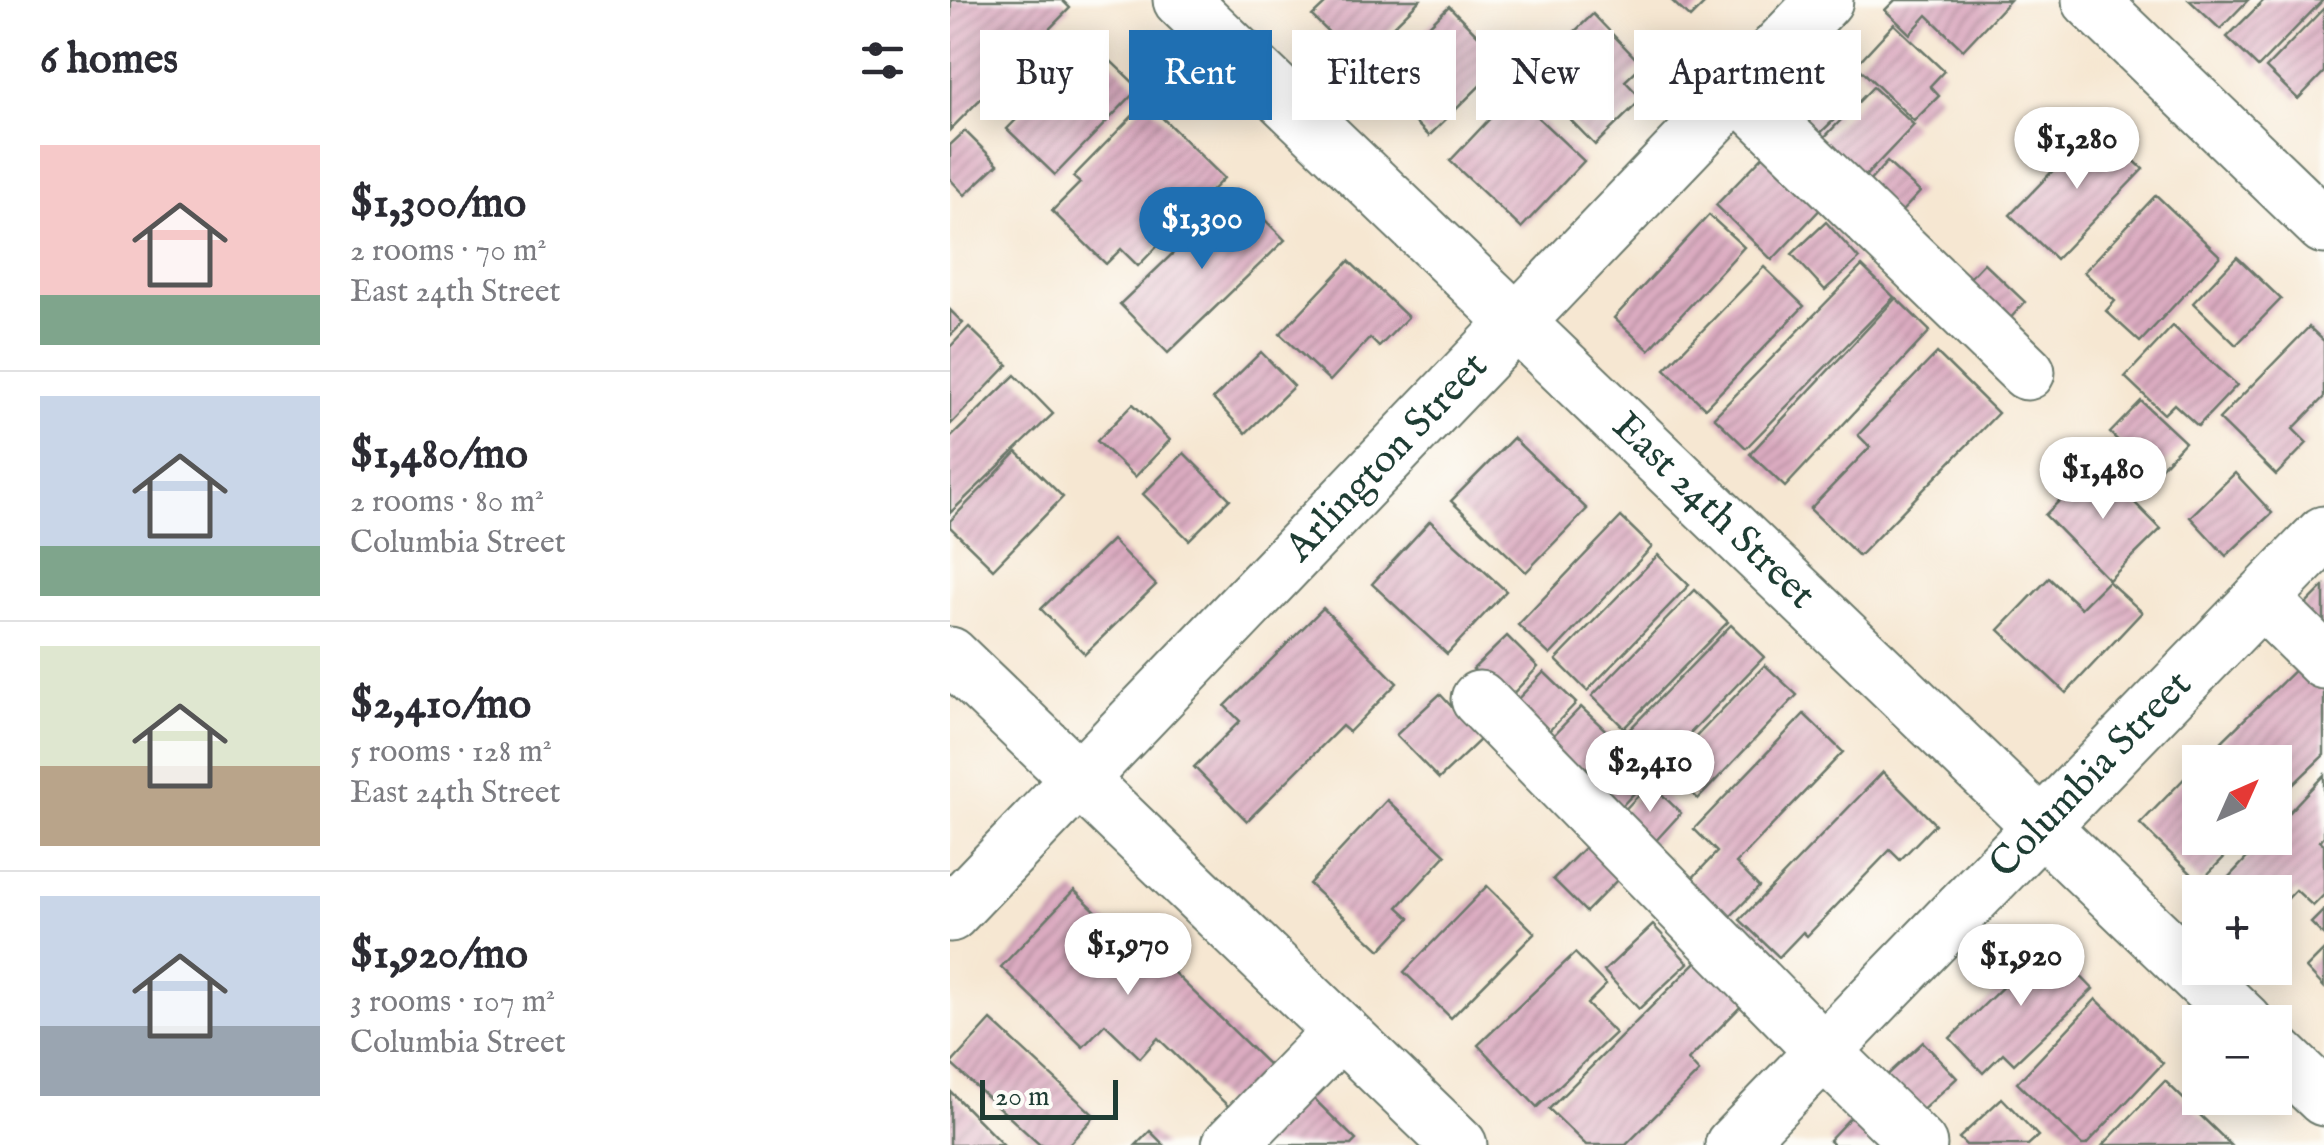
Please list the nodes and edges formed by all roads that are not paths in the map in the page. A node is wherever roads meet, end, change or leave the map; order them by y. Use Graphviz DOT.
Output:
graph roads {
  1 [pos="1181,0"];
  2 [pos="1825,0"];
  3 [pos="2090,0"];
  4 [pos="1796,30"];
  5 [pos="1709,120"];
  6 [pos="1767,120"];
  7 [pos="2324,226"];
  8 [pos="1516,320"];
  9 [pos="2026,372"];
  10 [pos="2324,534"];
  11 [pos="2261,599"];
  12 [pos="950,655"];
  13 [pos="2324,661"];
  14 [pos="1479,699"];
  15 [pos="1080,779"];
  16 [pos="2040,827"];
  17 [pos="950,914"];
  18 [pos="2227,1005"];
  19 [pos="1341,1031"];
  20 [pos="1824,1052"];
  21 [pos="2292,1067"];
  22 [pos="2324,1098"];
  23 [pos="1230,1145"];
  24 [pos="1459,1145"];
  25 [pos="1733,1145"];
  26 [pos="1919,1145"];
  1 -- 8 [label="street, East 24th Street"];
  2 -- 4 [label="street, Arlington Street"];
  3 -- 7 [label="street"];
  5 -- 8 [label="street, Arlington Street"];
  6 -- 9 [label="street"];
  8 -- 15 [label="street, Arlington Street"];
  8 -- 16 [label="street, East 24th Street"];
  10 -- 11 [label="street, Columbia Street"];
  11 -- 13 [label="street"];
  11 -- 16 [label="street, Columbia Street"];
  12 -- 15 [label="street"];
  14 -- 20 [label="street"];
  15 -- 17 [label="street, Arlington Street"];
  15 -- 19 [label="street"];
  16 -- 18 [label="street, East 24th Street"];
  16 -- 20 [label="street, Columbia Street"];
  19 -- 23 [label="street"];
  19 -- 24 [label="street"];
  20 -- 25 [label="street, Columbia Street"];
  20 -- 26 [label="street"];
  21 -- 22 [label="street"];
}
